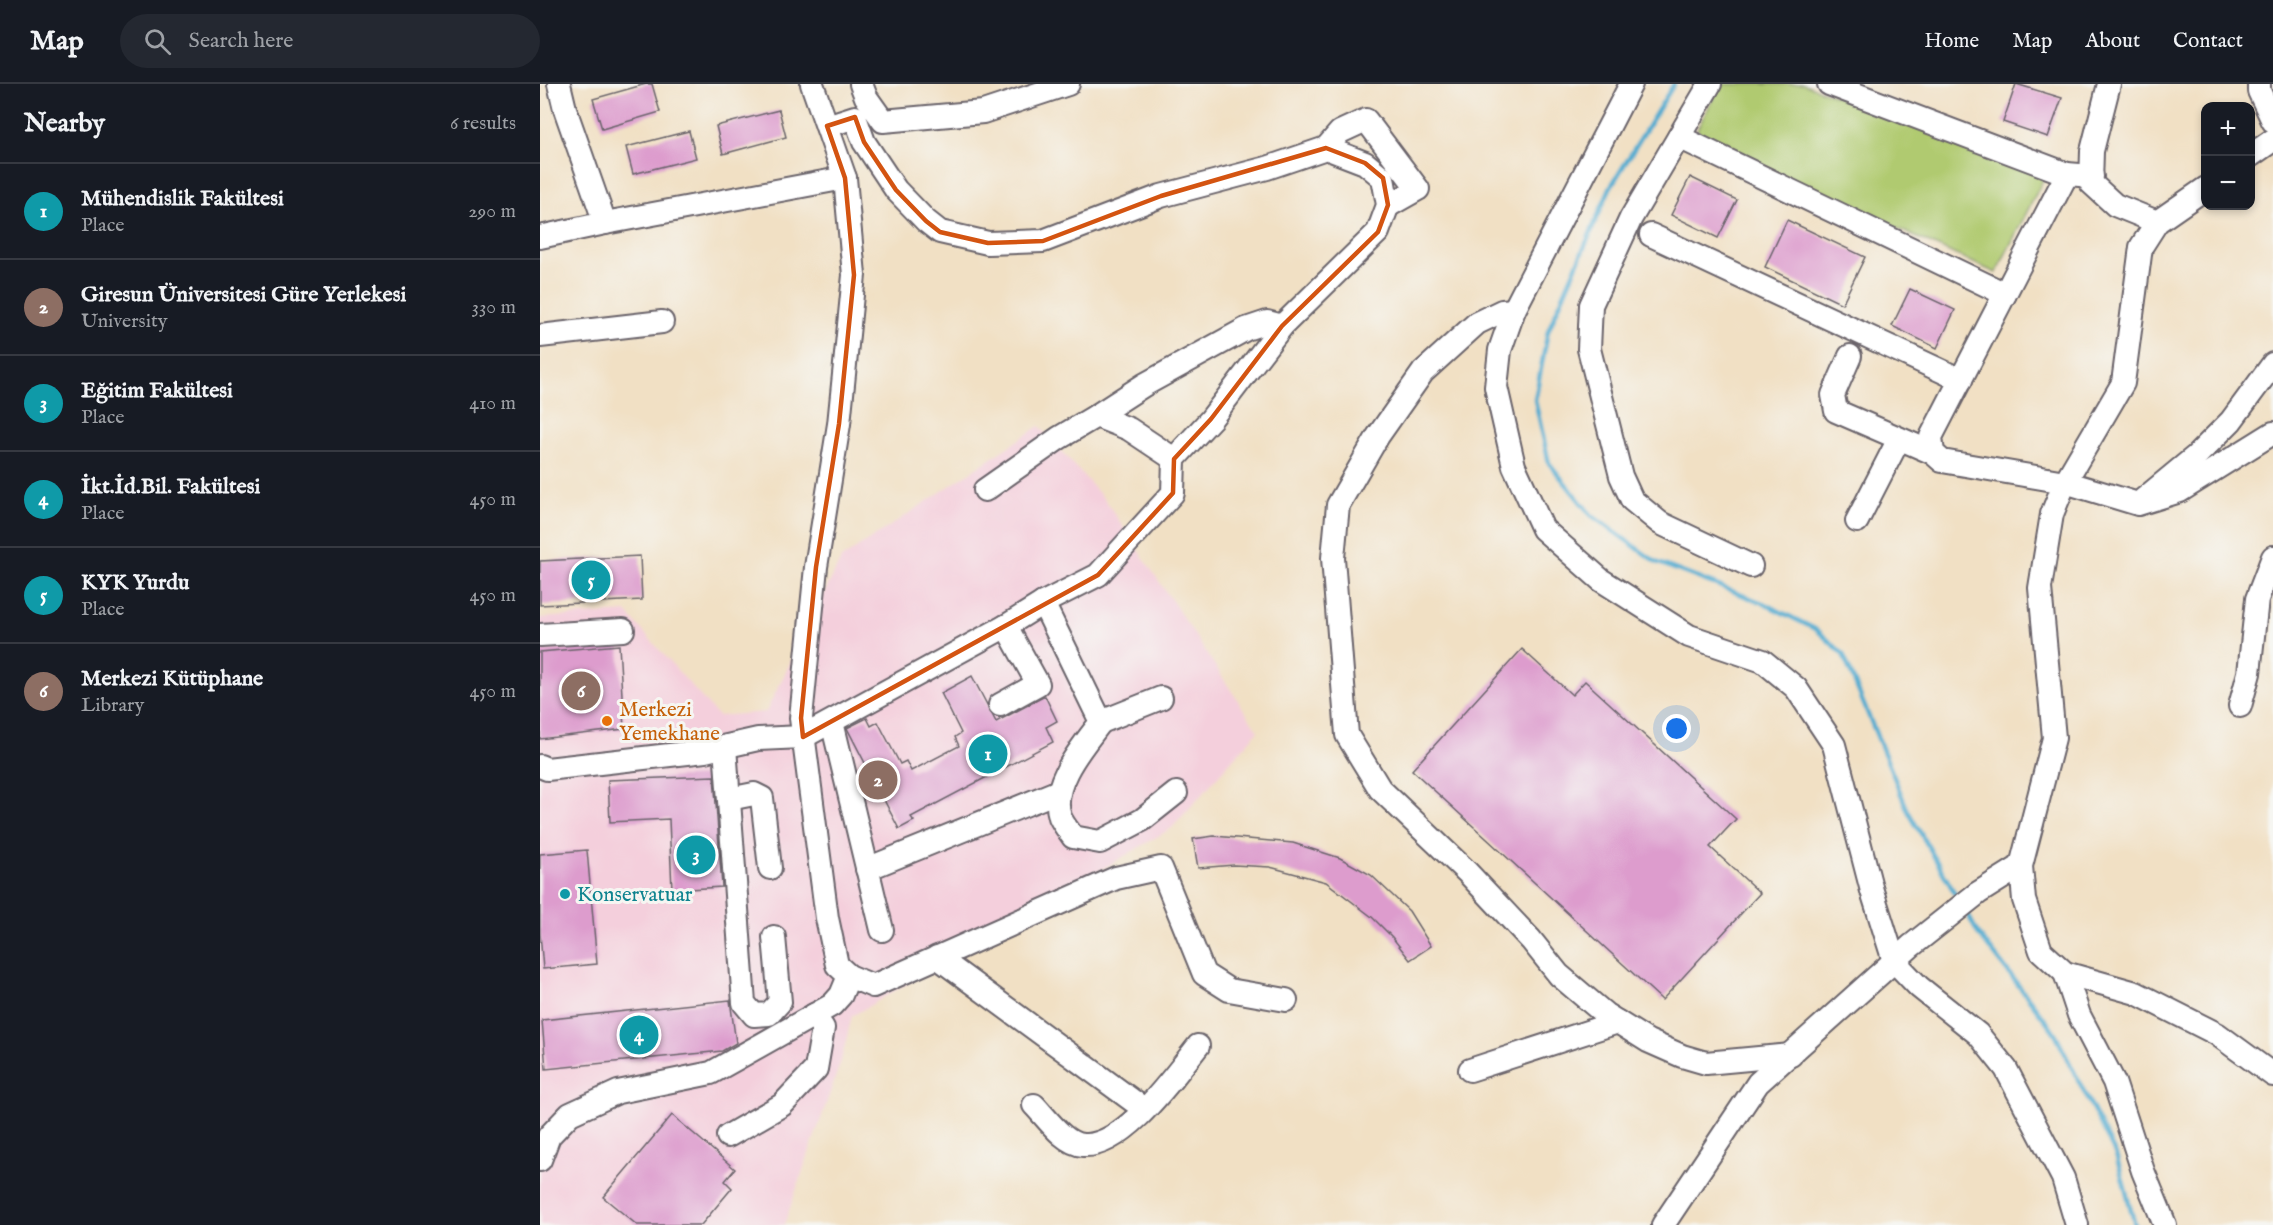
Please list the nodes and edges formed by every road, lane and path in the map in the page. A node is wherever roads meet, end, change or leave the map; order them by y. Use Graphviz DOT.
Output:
graph roads {
  1 [pos="559,84"];
  2 [pos="812,84"];
  3 [pos="861,84"];
  4 [pos="1068,84"];
  5 [pos="1631,84"];
  6 [pos="1710,84"];
  7 [pos="1828,84"];
  8 [pos="2109,84"];
  9 [pos="2259,84"];
  10 [pos="2273,121"];
  11 [pos="826,126"];
  12 [pos="1679,137"];
  13 [pos="2273,140"];
  14 [pos="1326,148"];
  15 [pos="2255,153"];
  16 [pos="2067,174"];
  17 [pos="2092,176"];
  18 [pos="845,178"];
  19 [pos="2201,191"];
  20 [pos="1388,206"];
  21 [pos="2157,222"];
  22 [pos="605,224"];
  23 [pos="1651,235"];
  24 [pos="540,237"];
  25 [pos="2006,294"];
  26 [pos="1515,310"];
  27 [pos="662,322"];
  28 [pos="1282,326"];
  29 [pos="540,336"];
  30 [pos="1850,356"];
  31 [pos="2273,364"];
  32 [pos="1961,380"];
  33 [pos="1096,416"];
  34 [pos="2273,433"];
  35 [pos="1899,439"];
  36 [pos="1933,453"];
  37 [pos="1174,459"];
  38 [pos="2065,482"];
  39 [pos="985,490"];
  40 [pos="2138,504"];
  41 [pos="1857,521"];
  42 [pos="2273,557"];
  43 [pos="1751,566"];
  44 [pos="1043,603"];
  45 [pos="1006,626"];
  46 [pos="623,630"];
  47 [pos="540,635"];
  48 [pos="1161,698"];
  49 [pos="1000,705"];
  50 [pos="2240,706"];
  51 [pos="832,722"];
  52 [pos="1101,722"];
  53 [pos="803,737"];
  54 [pos="725,747"];
  55 [pos="540,766"];
  56 [pos="1059,791"];
  57 [pos="1176,793"];
  58 [pos="729,799"];
  59 [pos="2021,866"];
  60 [pos="770,868"];
  61 [pos="867,869"];
  62 [pos="882,930"];
  63 [pos="774,937"];
  64 [pos="937,957"];
  65 [pos="1894,961"];
  66 [pos="2065,973"];
  67 [pos="849,976"];
  68 [pos="1286,1000"];
  69 [pos="814,1015"];
  70 [pos="1618,1022"];
  71 [pos="1198,1046"];
  72 [pos="1791,1055"];
  73 [pos="1470,1070"];
  74 [pos="2273,1075"];
  75 [pos="1034,1105"];
  76 [pos="1144,1109"];
  77 [pos="728,1136"];
  78 [pos="540,1160"];
  79 [pos="1663,1225"];
  80 [pos="2077,1225"];
  81 [pos="2165,1225"];
  1 -- 22 [label="street"];
  2 -- 11 [label="street"];
  3 -- 4 [label="street"];
  5 -- 26 [label="street"];
  6 -- 12 [label="street"];
  7 -- 16 [label="street"];
  8 -- 17 [label="street"];
  9 -- 10 [label="street"];
  11 -- 14 [label="street"];
  11 -- 18 [label="street"];
  12 -- 25 [label="street"];
  12 -- 43 [label="street"];
  13 -- 15 [label="street"];
  14 -- 20 [label="street"];
  14 -- 20 [label="street"];
  16 -- 17 [label="street"];
  16 -- 25 [label="street"];
  17 -- 21 [label="street"];
  18 -- 22 [label="street"];
  18 -- 53 [label="street"];
  19 -- 21 [label="street"];
  20 -- 28 [label="street"];
  21 -- 38 [label="street"];
  22 -- 24 [label="street"];
  23 -- 32 [label="street"];
  25 -- 32 [label="street"];
  26 -- 65 [label="street"];
  26 -- 70 [label="street"];
  27 -- 29 [label="street"];
  28 -- 33 [label="street"];
  28 -- 37 [label="street"];
  30 -- 35 [label="street"];
  31 -- 40 [label="street"];
  32 -- 36 [label="street"];
  33 -- 37 [label="street"];
  33 -- 39 [label="street"];
  34 -- 40 [label="street"];
  35 -- 36 [label="street"];
  35 -- 41 [label="street"];
  36 -- 38 [label="street"];
  37 -- 44 [label="street"];
  38 -- 40 [label="street"];
  38 -- 59 [label="street"];
  42 -- 50 [label="street"];
  44 -- 45 [label="street"];
  44 -- 52 [label="street"];
  45 -- 49 [label="street"];
  45 -- 51 [label="street"];
  46 -- 47 [label="street"];
  48 -- 52 [label="street"];
  51 -- 53 [label="street"];
  51 -- 61 [label="street"];
  52 -- 56 [label="street"];
  53 -- 54 [label="street"];
  53 -- 67 [label="street"];
  54 -- 55 [label="street"];
  54 -- 58 [label="street"];
  56 -- 57 [label="street"];
  56 -- 61 [label="street"];
  58 -- 60 [label="street"];
  58 -- 63 [label="street"];
  59 -- 65 [label="street"];
  59 -- 66 [label="street"];
  61 -- 62 [label="street"];
  64 -- 67 [label="street"];
  64 -- 68 [label="street"];
  64 -- 76 [label="street"];
  65 -- 72 [label="street"];
  65 -- 80 [label="street"];
  66 -- 74 [label="street"];
  66 -- 81 [label="street"];
  67 -- 69 [label="street"];
  69 -- 77 [label="street"];
  69 -- 78 [label="street"];
  70 -- 72 [label="street"];
  70 -- 73 [label="street"];
  71 -- 76 [label="street"];
  72 -- 79 [label="street"];
  75 -- 76 [label="street"];
}
